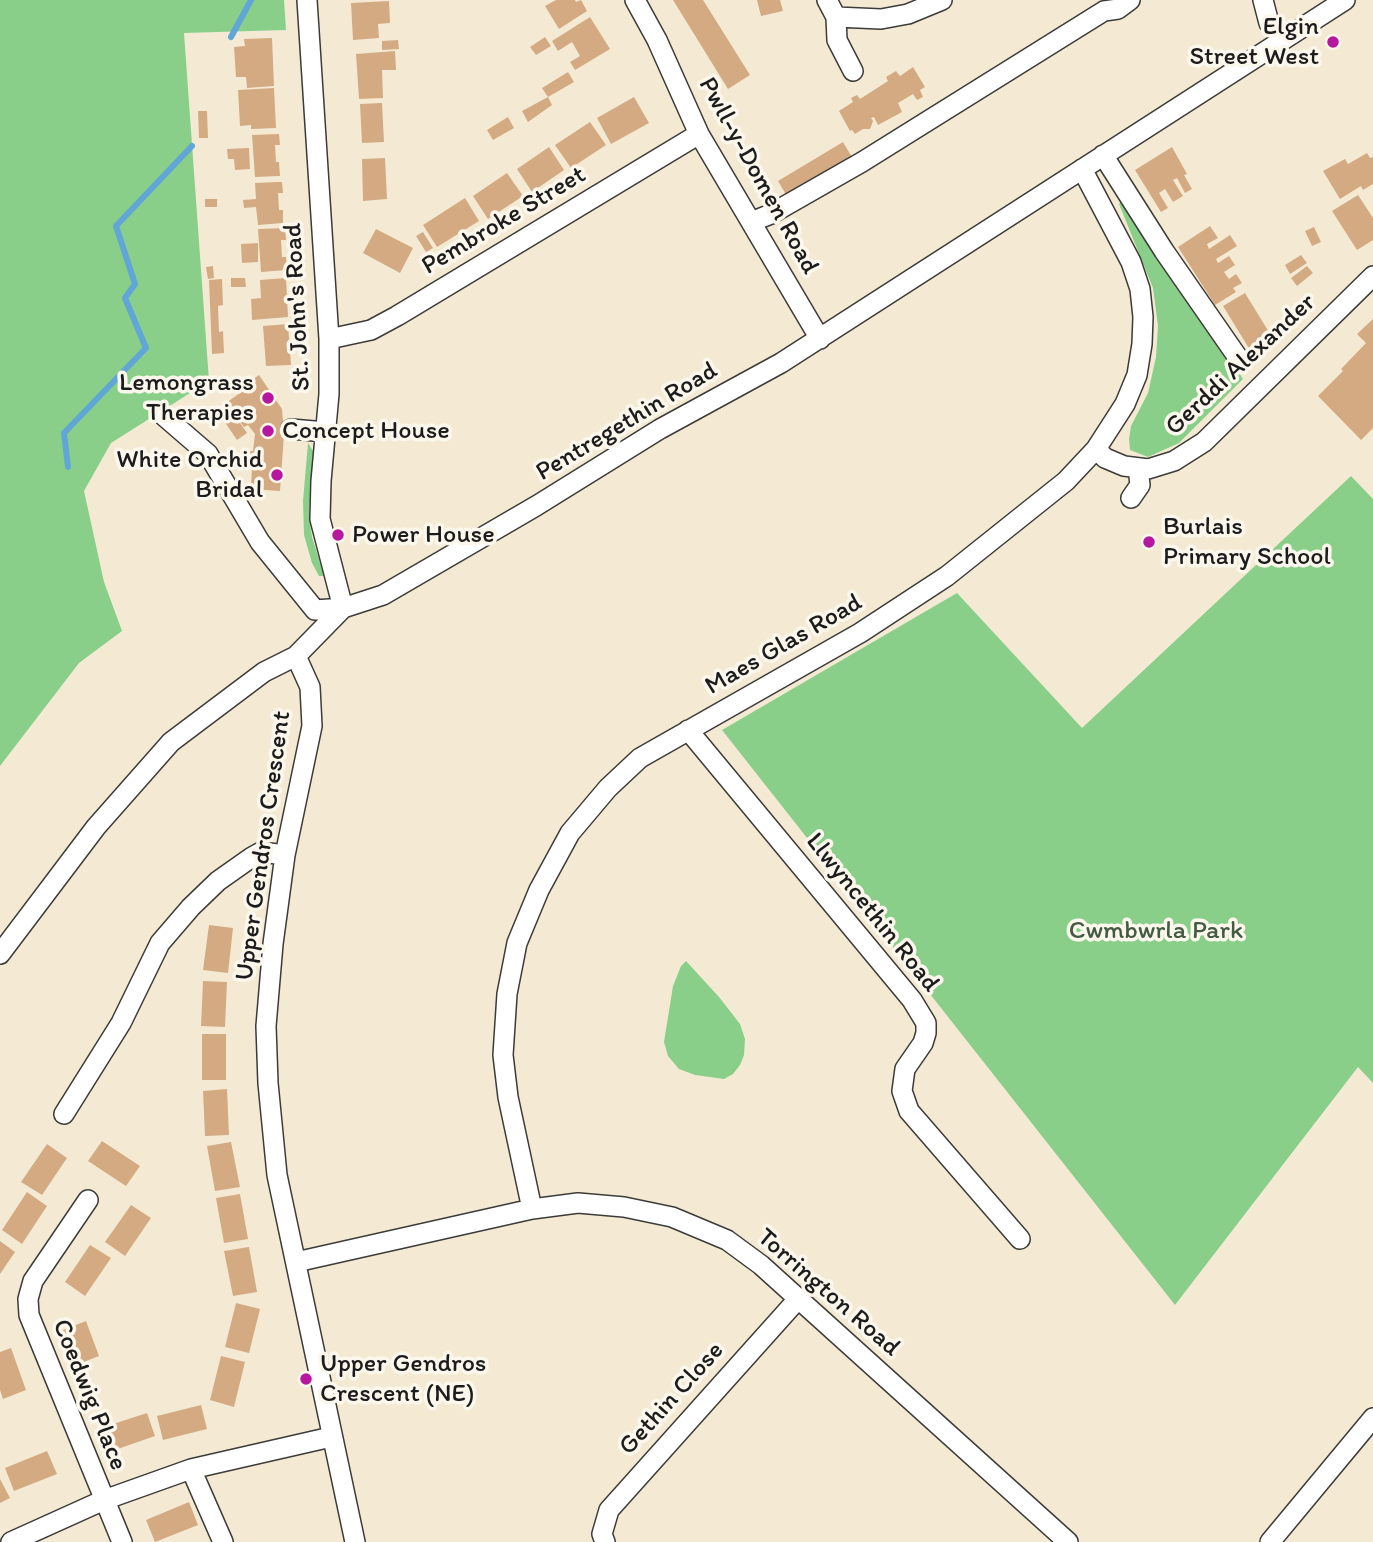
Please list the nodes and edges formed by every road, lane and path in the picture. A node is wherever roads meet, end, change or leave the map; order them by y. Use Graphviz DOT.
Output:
graph roads {
  1 [pos="307,0"];
  2 [pos="635,0"];
  3 [pos="942,0"];
  4 [pos="1130,0"];
  5 [pos="1264,0"];
  6 [pos="1345,0"];
  7 [pos="831,9"];
  8 [pos="1284,38"];
  9 [pos="853,71"];
  10 [pos="699,134"];
  11 [pos="1103,155"];
  12 [pos="1082,169"];
  13 [pos="751,222"];
  14 [pos="1373,276"];
  15 [pos="329,339"];
  16 [pos="820,339"];
  17 [pos="1241,362"];
  18 [pos="164,416"];
  19 [pos="292,429"];
  20 [pos="326,432"];
  21 [pos="1096,449"];
  22 [pos="1138,468"];
  23 [pos="1131,498"];
  24 [pos="344,608"];
  25 [pos="296,656"];
  26 [pos="688,730"];
  27 [pos="285,855"];
  28 [pos="0,954"];
  29 [pos="64,1114"];
  30 [pos="88,1200"];
  31 [pos="531,1209"];
  32 [pos="1020,1239"];
  33 [pos="296,1262"];
  34 [pos="798,1299"];
  35 [pos="1373,1418"];
  36 [pos="331,1437"];
  37 [pos="191,1469"];
  38 [pos="104,1500"];
  39 [pos="12,1542"];
  40 [pos="122,1542"];
  41 [pos="223,1542"];
  42 [pos="355,1542"];
  43 [pos="605,1542"];
  44 [pos="1068,1542"];
  45 [pos="1270,1542"];
  1 -- 15 [label="street, St. John's Road"];
  2 -- 10 [label="street, Pwll-y-Domen Road"];
  3 -- 7 [label="street"];
  4 -- 13 [label="street"];
  5 -- 8 [label="street"];
  6 -- 8 [label="street, Pentregethin Road"];
  7 -- 9 [label="street"];
  8 -- 11 [label="street, Pentregethin Road"];
  10 -- 13 [label="street, Pwll-y-Domen Road"];
  10 -- 15 [label="street, Pembroke Street"];
  11 -- 12 [label="street, Pentregethin Road"];
  11 -- 17 [label="street"];
  12 -- 16 [label="street, Pentregethin Road"];
  12 -- 21 [label="street, Maes Glas Road"];
  13 -- 16 [label="street, Pwll-y-Domen Road"];
  14 -- 22 [label="street, Gerddi Alexander"];
  15 -- 20 [label="street, St. John's Road"];
  16 -- 24 [label="street, Pentregethin Road"];
  18 -- 24 [label="street"];
  19 -- 20 [label="street"];
  20 -- 24 [label="street, St. John's Road"];
  21 -- 22 [label="street, Gerddi Alexander"];
  21 -- 26 [label="street, Maes Glas Road"];
  22 -- 23 [label="street"];
  24 -- 25 [label="street, Pentregethin Road"];
  25 -- 27 [label="street, Upper Gendros Crescent"];
  25 -- 28 [label="street, Pentregethin Road"];
  26 -- 31 [label="street, Maes Glas Road"];
  26 -- 32 [label="street, Llwyncethin Road"];
  27 -- 29 [label="street"];
  27 -- 33 [label="street, Upper Gendros Crescent"];
  30 -- 38 [label="street, Coedwig Place"];
  31 -- 33 [label="street, Torrington Road"];
  31 -- 34 [label="street, Torrington Road"];
  33 -- 36 [label="street, Upper Gendros Crescent"];
  34 -- 43 [label="street, Gethin Close"];
  34 -- 44 [label="street, Torrington Road"];
  35 -- 45 [label="street"];
  36 -- 37 [label="street"];
  36 -- 42 [label="street, Upper Gendros Crescent"];
  37 -- 38 [label="street"];
  37 -- 41 [label="street"];
  38 -- 39 [label="street"];
  38 -- 40 [label="street"];
}
